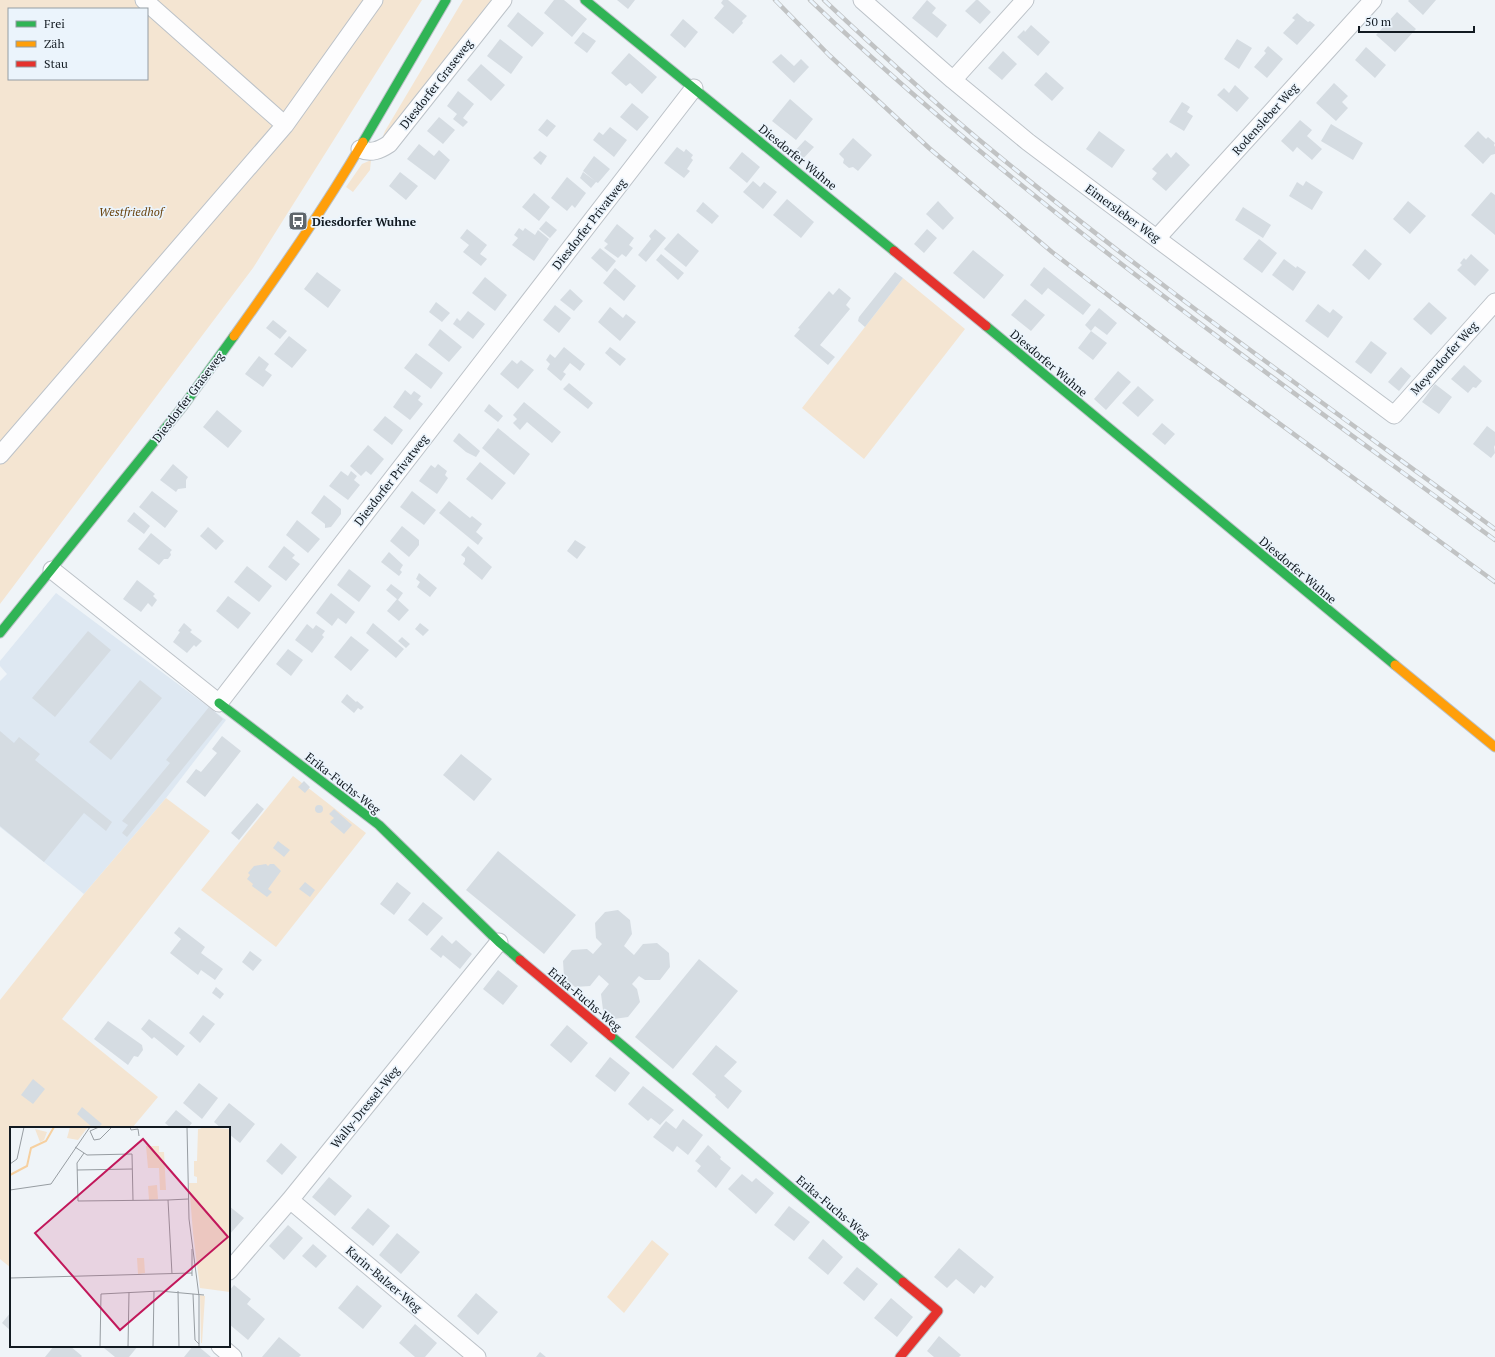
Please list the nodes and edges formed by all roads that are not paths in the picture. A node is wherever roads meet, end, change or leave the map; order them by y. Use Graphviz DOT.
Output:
graph roads {
  1 [pos="144,0"];
  2 [pos="374,0"];
  3 [pos="446,0"];
  4 [pos="503,0"];
  5 [pos="585,0"];
  6 [pos="862,0"];
  7 [pos="1025,0"];
  8 [pos="1372,0"];
  9 [pos="953,80"];
  10 [pos="694,88"];
  11 [pos="285,125"];
  12 [pos="360,149"];
  13 [pos="1157,238"];
  14 [pos="1495,302"];
  15 [pos="1394,414"];
  16 [pos="0,455"];
  17 [pos="52,570"];
  18 [pos="0,633"];
  19 [pos="220,703"];
  20 [pos="1495,747"];
  21 [pos="499,942"];
  22 [pos="290,1200"];
  23 [pos="230,1270"];
  24 [pos="221,1347"];
  25 [pos="234,1357"];
  26 [pos="477,1357"];
  27 [pos="900,1357"];
  1 -- 11 [label="street"];
  2 -- 11 [label="street"];
  3 -- 12 [label="street, Diesdorfer Graseweg"];
  4 -- 12 [label="street, Diesdorfer Graseweg"];
  5 -- 10 [label="street, Diesdorfer Wuhne"];
  6 -- 9 [label="street, Eimersleber Weg"];
  7 -- 9 [label="street"];
  8 -- 13 [label="street, Rodensleber Weg"];
  9 -- 13 [label="street, Eimersleber Weg"];
  10 -- 19 [label="street, Diesdorfer Privatweg"];
  10 -- 20 [label="street, Diesdorfer Wuhne"];
  11 -- 16 [label="street"];
  12 -- 17 [label="street, Diesdorfer Graseweg"];
  13 -- 15 [label="street, Eimersleber Weg"];
  14 -- 15 [label="street, Meyendorfer Weg"];
  17 -- 18 [label="street, Diesdorfer Graseweg"];
  17 -- 19 [label="street"];
  19 -- 21 [label="street, Erika-Fuchs-Weg"];
  21 -- 22 [label="street, Wally-Dressel-Weg"];
  21 -- 27 [label="street, Erika-Fuchs-Weg"];
  22 -- 23 [label="street, Wally-Dressel-Weg"];
  22 -- 26 [label="street, Karin-Balzer-Weg"];
  24 -- 25 [label="street"];
}
